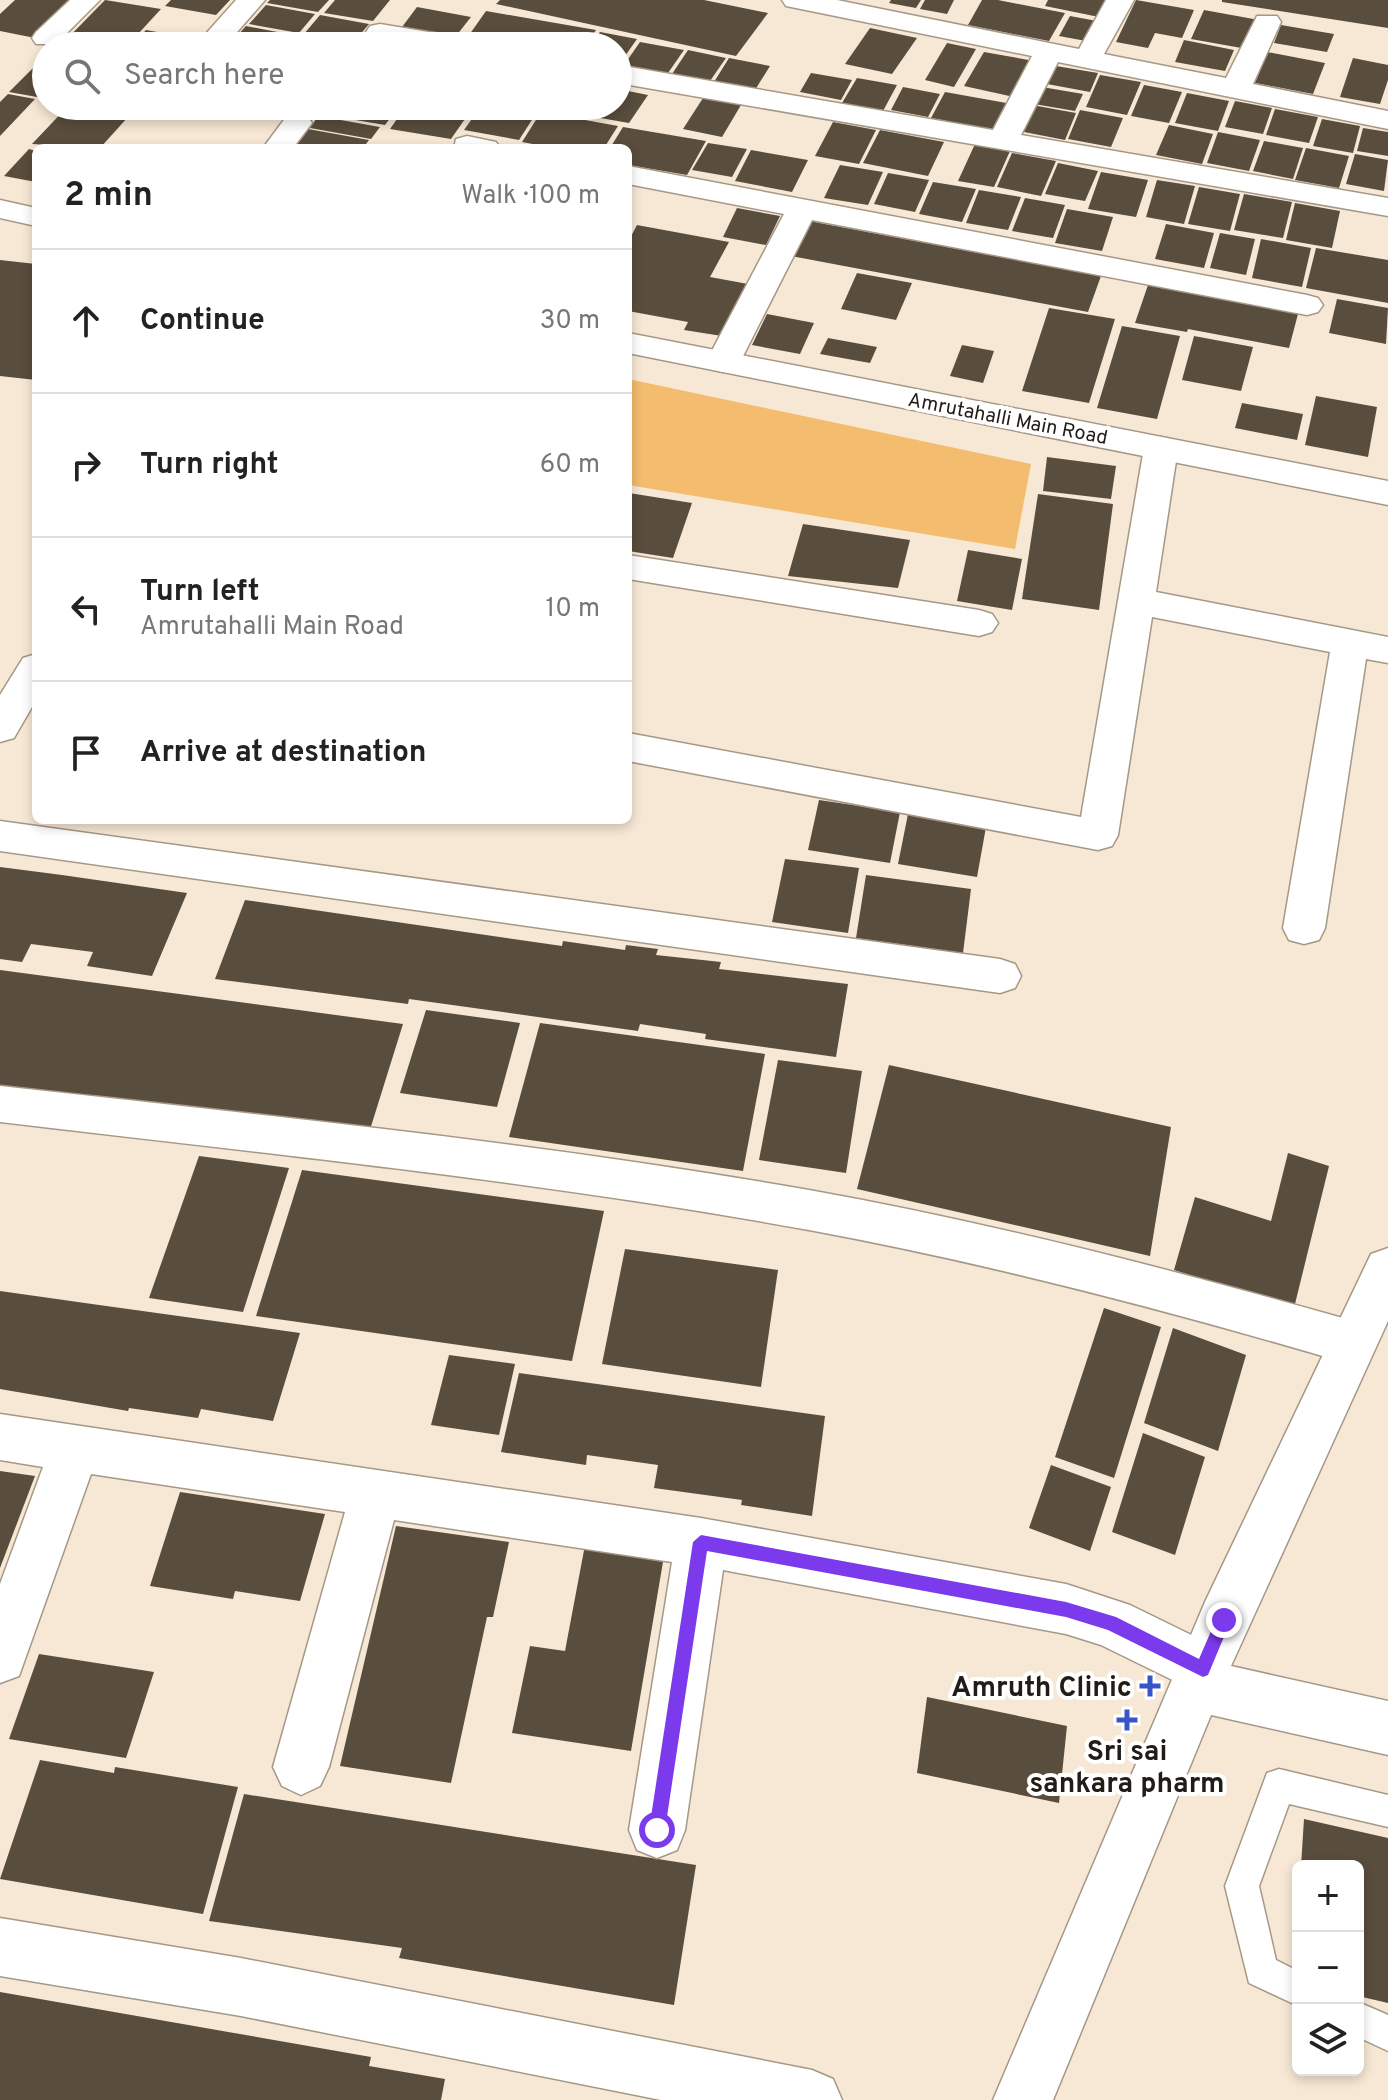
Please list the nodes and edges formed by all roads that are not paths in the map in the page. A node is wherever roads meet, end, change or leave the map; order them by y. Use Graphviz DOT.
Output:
graph roads {
  1 [pos="86,0"];
  2 [pos="251,0"];
  3 [pos="796,0"];
  4 [pos="1120,0"];
  5 [pos="1267,22"];
  6 [pos="52,32"];
  7 [pos="222,32"];
  8 [pos="1049,51"];
  9 [pos="1087,59"];
  10 [pos="632,76"];
  11 [pos="1236,89"];
  12 [pos="1388,120"];
  13 [pos="297,123"];
  14 [pos="1003,140"];
  15 [pos="281,144"];
  16 [pos="632,176"];
  17 [pos="1388,207"];
  18 [pos="0,209"];
  19 [pos="802,209"];
  20 [pos="32,216"];
  21 [pos="1307,305"];
  22 [pos="632,344"];
  23 [pos="723,362"];
  24 [pos="1161,448"];
  25 [pos="1388,493"];
  26 [pos="632,568"];
  27 [pos="1136,601"];
  28 [pos="979,623"];
  29 [pos="1350,642"];
  30 [pos="1388,650"];
  31 [pos="32,674"];
  32 [pos="0,728"];
  33 [pos="632,748"];
  34 [pos="0,836"];
  35 [pos="1304,928"];
  36 [pos="1000,976"];
  37 [pos="0,1104"];
  38 [pos="1388,1269"];
  39 [pos="1353,1343"];
  40 [pos="0,1437"];
  41 [pos="75,1448"];
  42 [pos="376,1493"];
  43 [pos="701,1542"];
  44 [pos="0,1657"];
  45 [pos="1200,1677"];
  46 [pos="1388,1728"];
  47 [pos="301,1767"];
  48 [pos="1388,1811"];
  49 [pos="657,1830"];
  50 [pos="0,1947"];
  51 [pos="1292,1986"];
  52 [pos="1364,2022"];
  53 [pos="1388,2034"];
  54 [pos="812,2100"];
  55 [pos="1023,2100"];
  1 -- 6 [label="street"];
  2 -- 7 [label="street"];
  3 -- 8 [label="street"];
  4 -- 9 [label="street"];
  5 -- 11 [label="street"];
  8 -- 9 [label="street"];
  8 -- 14 [label="street"];
  9 -- 11 [label="street"];
  10 -- 14 [label="street"];
  11 -- 12 [label="street"];
  13 -- 15 [label="street"];
  14 -- 17 [label="street"];
  16 -- 19 [label="street"];
  18 -- 20 [label="street"];
  19 -- 21 [label="street"];
  19 -- 23 [label="street"];
  22 -- 23 [label="street, Amrutahalli Main Road"];
  23 -- 24 [label="street, Amrutahalli Main Road"];
  24 -- 25 [label="street, Amrutahalli Main Road"];
  24 -- 27 [label="street"];
  26 -- 28 [label="street"];
  27 -- 29 [label="street"];
  27 -- 33 [label="street"];
  29 -- 30 [label="street"];
  29 -- 35 [label="street"];
  31 -- 32 [label="street"];
  34 -- 36 [label="street"];
  37 -- 39 [label="street"];
  38 -- 39 [label="street"];
  39 -- 45 [label="street"];
  40 -- 41 [label="street"];
  41 -- 42 [label="street"];
  41 -- 44 [label="street"];
  42 -- 43 [label="street"];
  42 -- 47 [label="street"];
  43 -- 45 [label="street"];
  43 -- 49 [label="street"];
  45 -- 46 [label="street"];
  45 -- 55 [label="street"];
  48 -- 51 [label="lane"];
  50 -- 54 [label="street"];
  52 -- 53 [label="lane"];
}
